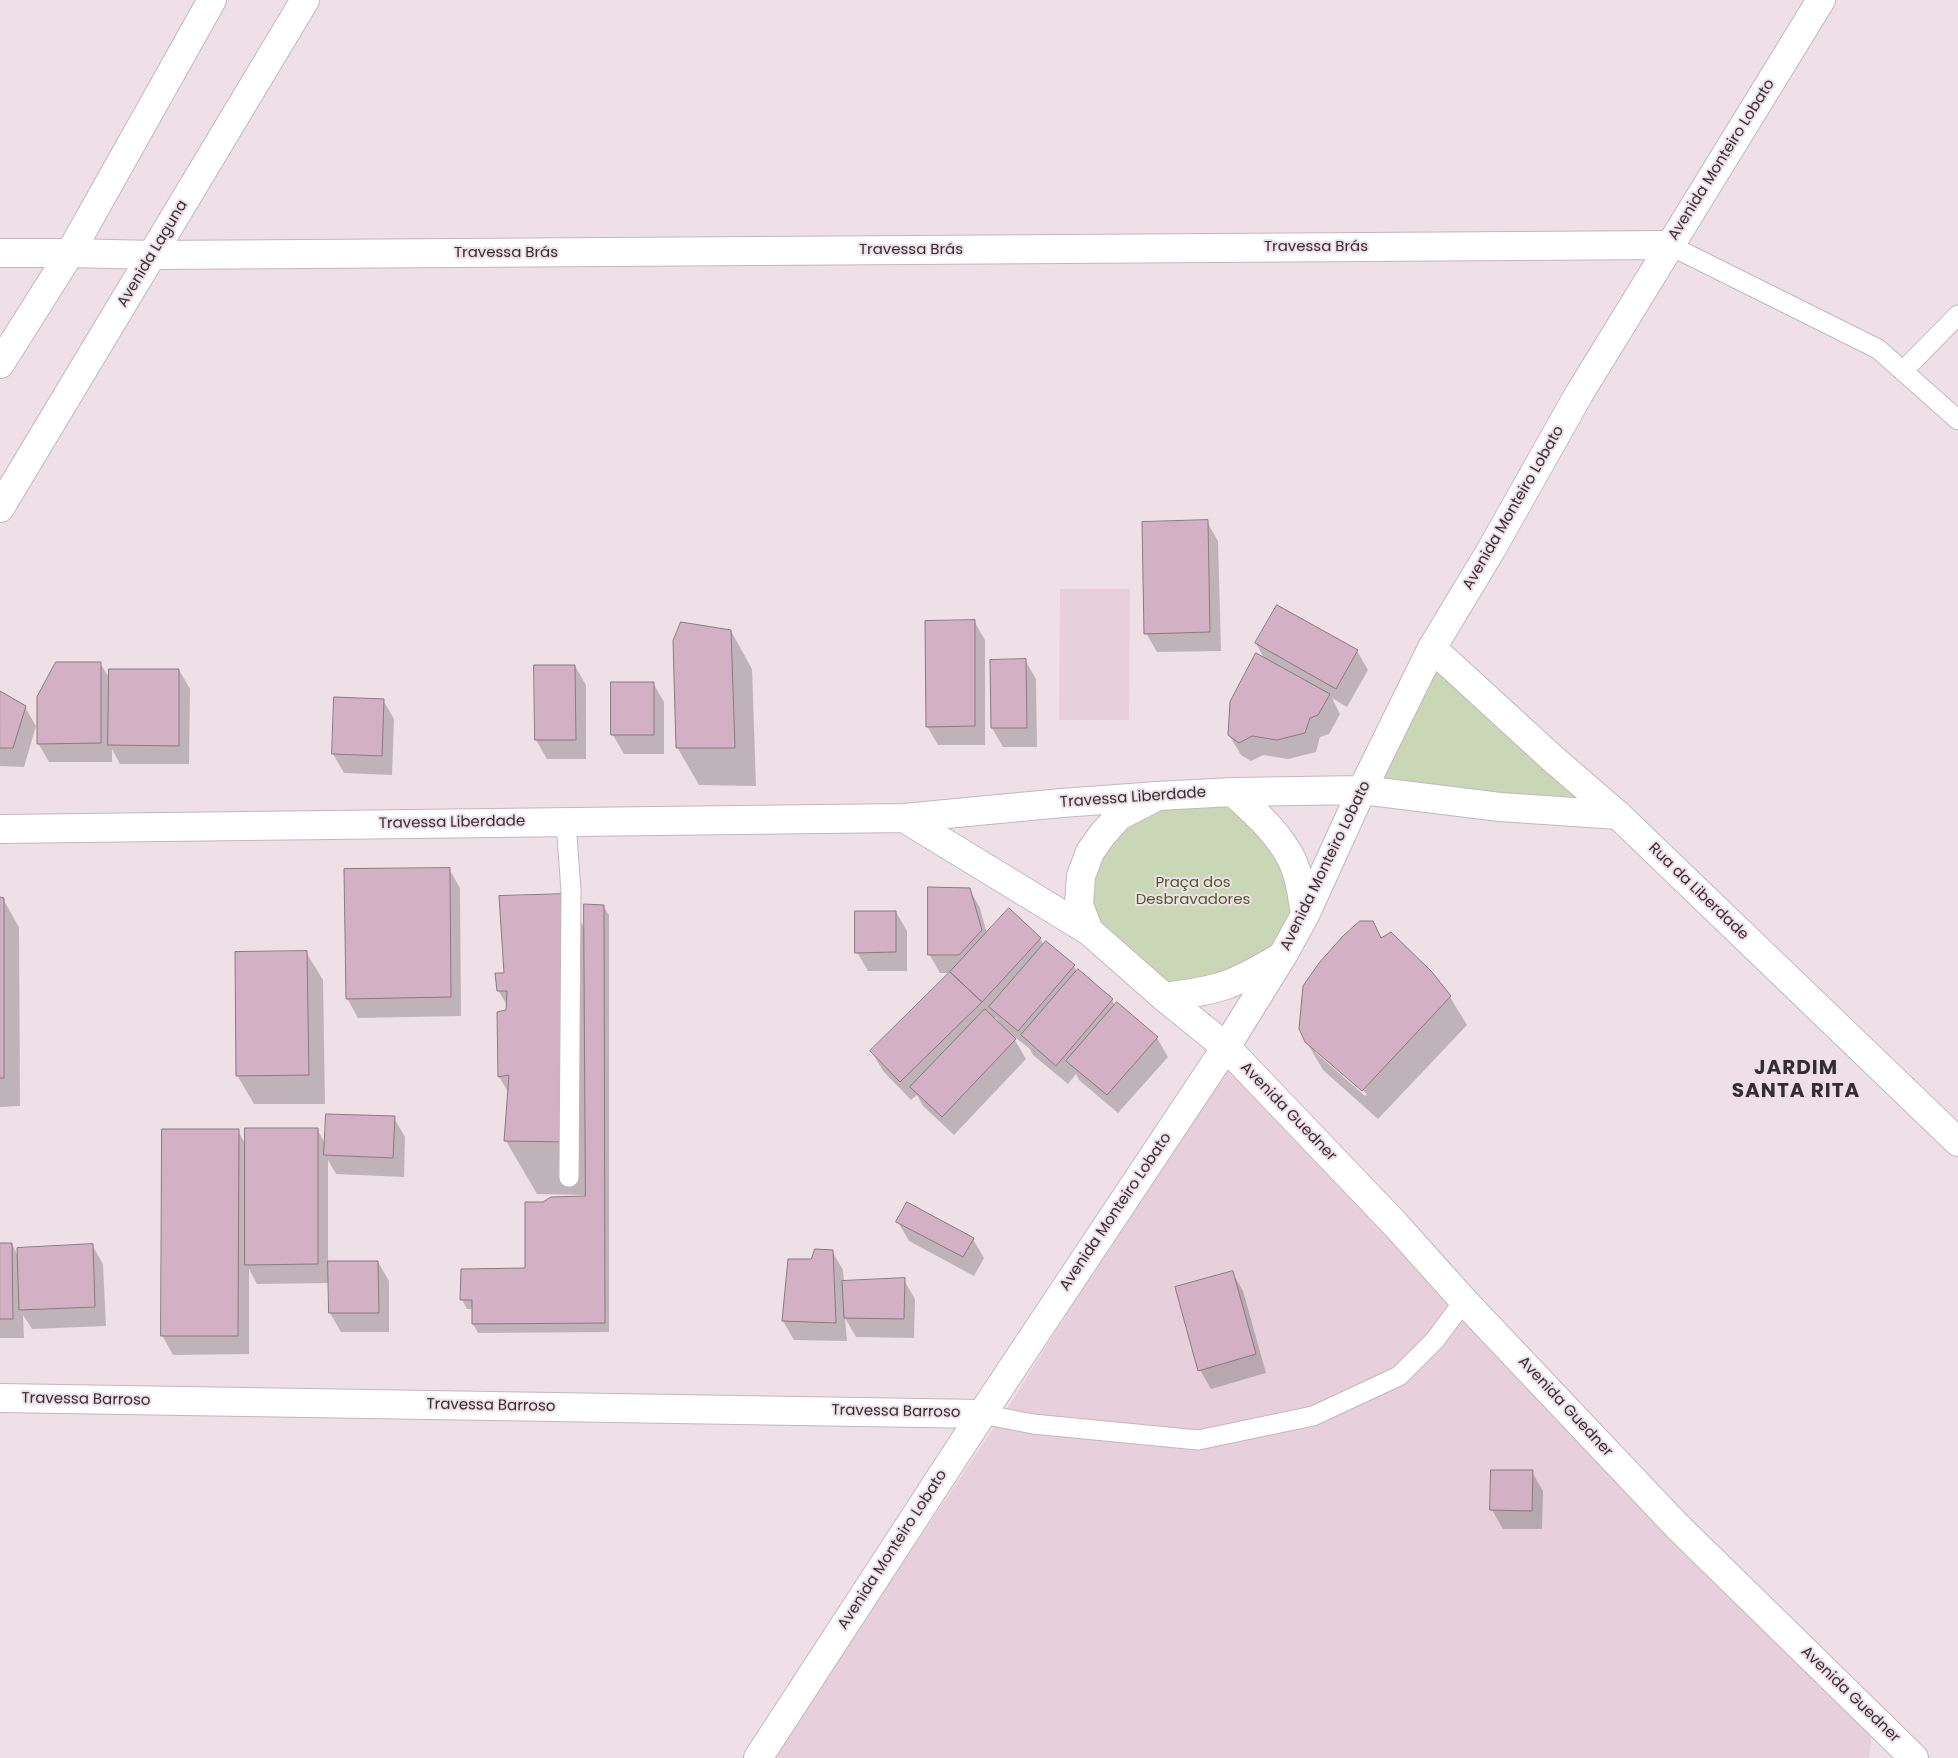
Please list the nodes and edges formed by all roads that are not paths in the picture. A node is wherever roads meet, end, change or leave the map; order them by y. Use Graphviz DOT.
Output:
graph roads {
  1 [pos="212,0"];
  2 [pos="305,0"];
  3 [pos="1821,0"];
  4 [pos="1669,245"];
  5 [pos="0,253"];
  6 [pos="70,253"];
  7 [pos="153,255"];
  8 [pos="1958,315"];
  9 [pos="0,364"];
  10 [pos="1903,371"];
  11 [pos="1958,420"];
  12 [pos="0,508"];
  13 [pos="1432,648"];
  14 [pos="1362,790"];
  15 [pos="1233,792"];
  16 [pos="1157,796"];
  17 [pos="1618,815"];
  18 [pos="904,818"];
  19 [pos="566,822"];
  20 [pos="0,829"];
  21 [pos="1305,915"];
  22 [pos="1089,931"];
  23 [pos="1283,956"];
  24 [pos="1164,997"];
  25 [pos="1226,1047"];
  26 [pos="1958,1142"];
  27 [pos="569,1177"];
  28 [pos="1464,1301"];
  29 [pos="0,1398"];
  30 [pos="982,1414"];
  31 [pos="758,1758"];
  32 [pos="1914,1758"];
  1 -- 6 [label="street"];
  2 -- 7 [label="street, Avenida Laguna"];
  3 -- 4 [label="street, Avenida Monteiro Lobato"];
  4 -- 7 [label="street, Travessa Brás"];
  4 -- 10 [label="lane"];
  4 -- 13 [label="street, Avenida Monteiro Lobato"];
  5 -- 6 [label="street, Travessa Brás"];
  6 -- 7 [label="street, Travessa Brás"];
  6 -- 9 [label="street"];
  7 -- 12 [label="street, Avenida Laguna"];
  8 -- 10 [label="lane"];
  10 -- 11 [label="lane"];
  13 -- 14 [label="street, Avenida Monteiro Lobato"];
  13 -- 17 [label="street, Rua da Liberdade"];
  14 -- 15 [label="street, Travessa Liberdade"];
  14 -- 17 [label="street, Travessa Liberdade"];
  14 -- 21 [label="street, Avenida Monteiro Lobato"];
  15 -- 16 [label="street, Travessa Liberdade"];
  15 -- 21 [label="street"];
  16 -- 18 [label="street, Travessa Liberdade"];
  16 -- 22 [label="street"];
  17 -- 26 [label="street, Rua da Liberdade"];
  18 -- 19 [label="street, Travessa Liberdade"];
  18 -- 22 [label="street"];
  19 -- 20 [label="street, Travessa Liberdade"];
  19 -- 27 [label="lane"];
  21 -- 23 [label="street, Avenida Monteiro Lobato"];
  22 -- 24 [label="street"];
  23 -- 24 [label="street"];
  23 -- 25 [label="street, Avenida Monteiro Lobato"];
  24 -- 25 [label="street"];
  25 -- 28 [label="street, Avenida Guedner"];
  25 -- 30 [label="street, Avenida Monteiro Lobato"];
  28 -- 30 [label="lane"];
  28 -- 32 [label="street, Avenida Guedner"];
  29 -- 30 [label="street, Travessa Barroso"];
  30 -- 31 [label="street, Avenida Monteiro Lobato"];
}
